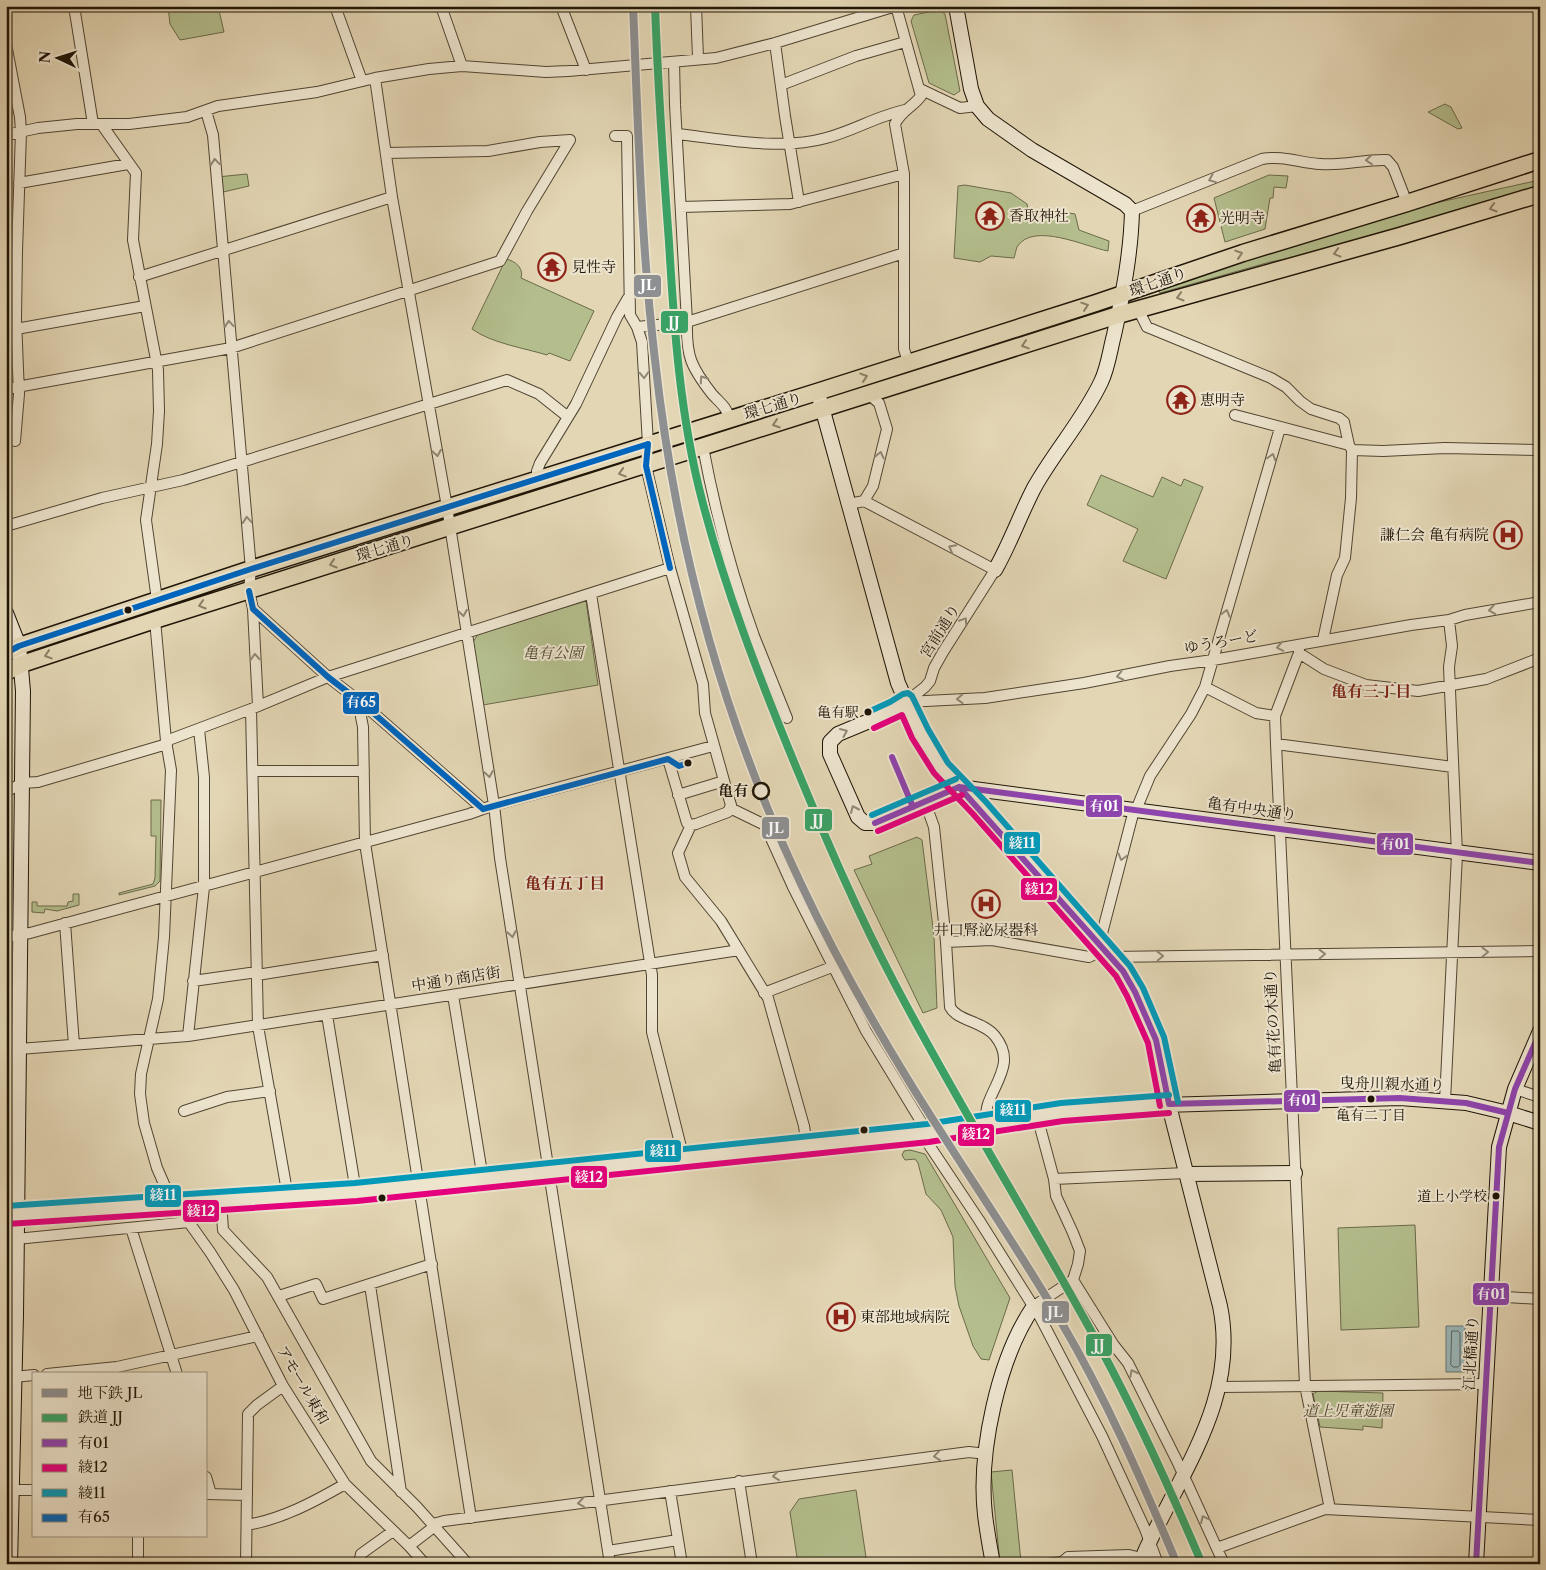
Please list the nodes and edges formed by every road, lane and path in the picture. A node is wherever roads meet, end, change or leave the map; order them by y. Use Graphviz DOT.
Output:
graph roads {
  1 [pos="74,6"];
  2 [pos="335,6"];
  3 [pos="441,6"];
  4 [pos="561,6"];
  5 [pos="696,6"];
  6 [pos="896,6"];
  7 [pos="956,6"];
  8 [pos="905,42"];
  9 [pos="775,43"];
  10 [pos="6,44"];
  11 [pos="698,58"];
  12 [pos="674,62"];
  13 [pos="462,66"];
  14 [pos="586,70"];
  15 [pos="375,78"];
  16 [pos="362,81"];
  17 [pos="781,85"];
  18 [pos="920,89"];
  19 [pos="977,106"];
  20 [pos="905,110"];
  21 [pos="206,111"];
  22 [pos="98,124"];
  23 [pos="21,132"];
  24 [pos="677,134"];
  25 [pos="6,135"];
  26 [pos="616,136"];
  27 [pos="789,144"];
  28 [pos="386,153"];
  29 [pos="1540,160"];
  30 [pos="128,164"];
  31 [pos="904,174"];
  32 [pos="19,183"];
  33 [pos="1540,194"];
  34 [pos="392,197"];
  35 [pos="799,202"];
  36 [pos="1407,203"];
  37 [pos="681,207"];
  38 [pos="1132,211"];
  39 [pos="222,250"];
  40 [pos="17,252"];
  41 [pos="904,253"];
  42 [pos="6,256"];
  43 [pos="139,277"];
  44 [pos="409,291"];
  45 [pos="1123,294"];
  46 [pos="629,295"];
  47 [pos="145,306"];
  48 [pos="1138,309"];
  49 [pos="1118,315"];
  50 [pos="687,322"];
  51 [pos="13,324"];
  52 [pos="637,327"];
  53 [pos="231,348"];
  54 [pos="156,360"];
  55 [pos="908,362"];
  56 [pos="18,386"];
  57 [pos="6,389"];
  58 [pos="817,392"];
  59 [pos="868,394"];
  60 [pos="429,405"];
  61 [pos="823,409"];
  62 [pos="1235,416"];
  63 [pos="568,417"];
  64 [pos="730,419"];
  65 [pos="1280,428"];
  66 [pos="15,441"];
  67 [pos="648,444"];
  68 [pos="703,447"];
  69 [pos="1351,448"];
  70 [pos="1540,450"];
  71 [pos="242,463"];
  72 [pos="646,466"];
  73 [pos="537,479"];
  74 [pos="150,488"];
  75 [pos="864,501"];
  76 [pos="850,504"];
  77 [pos="447,508"];
  78 [pos="6,526"];
  79 [pos="450,527"];
  80 [pos="670,568"];
  81 [pos="251,569"];
  82 [pos="995,570"];
  83 [pos="249,591"];
  84 [pos="591,594"];
  85 [pos="157,600"];
  86 [pos="1540,602"];
  87 [pos="253,609"];
  88 [pos="6,614"];
  89 [pos="155,620"];
  90 [pos="1449,620"];
  91 [pos="466,632"];
  92 [pos="1323,640"];
  93 [pos="1299,648"];
  94 [pos="13,649"];
  95 [pos="1540,658"];
  96 [pos="1212,660"];
  97 [pos="22,664"];
  98 [pos="6,672"];
  99 [pos="328,677"];
  100 [pos="1450,685"];
  101 [pos="1205,687"];
  102 [pos="906,702"];
  103 [pos="363,704"];
  104 [pos="255,707"];
  105 [pos="1275,716"];
  106 [pos="787,718"];
  107 [pos="199,729"];
  108 [pos="167,743"];
  109 [pos="1276,744"];
  110 [pos="713,746"];
  111 [pos="668,759"];
  112 [pos="1453,767"];
  113 [pos="253,771"];
  114 [pos="364,771"];
  115 [pos="619,771"];
  116 [pos="724,781"];
  117 [pos="22,783"];
  118 [pos="959,787"];
  119 [pos="6,792"];
  120 [pos="678,795"];
  121 [pos="925,802"];
  122 [pos="494,805"];
  123 [pos="730,808"];
  124 [pos="483,809"];
  125 [pos="1135,810"];
  126 [pos="691,825"];
  127 [pos="1280,829"];
  128 [pos="365,843"];
  129 [pos="1457,854"];
  130 [pos="1540,863"];
  131 [pos="256,873"];
  132 [pos="204,887"];
  133 [pos="167,896"];
  134 [pos="65,923"];
  135 [pos="20,935"];
  136 [pos="6,937"];
  137 [pos="946,942"];
  138 [pos="1104,949"];
  139 [pos="739,950"];
  140 [pos="1540,951"];
  141 [pos="1452,952"];
  142 [pos="383,955"];
  143 [pos="1285,955"];
  144 [pos="650,965"];
  145 [pos="832,967"];
  146 [pos="257,973"];
  147 [pos="193,982"];
  148 [pos="520,985"];
  149 [pos="764,993"];
  150 [pos="453,995"];
  151 [pos="391,1005"];
  152 [pos="327,1014"];
  153 [pos="258,1026"];
  154 [pos="1540,1031"];
  155 [pos="183,1037"];
  156 [pos="148,1039"];
  157 [pos="74,1045"];
  158 [pos="19,1049"];
  159 [pos="12,1074"];
  160 [pos="1515,1089"];
  161 [pos="270,1091"];
  162 [pos="1540,1097"];
  163 [pos="1445,1100"];
  164 [pos="1292,1101"];
  165 [pos="1169,1104"];
  166 [pos="184,1111"];
  167 [pos="1508,1113"];
  168 [pos="1037,1116"];
  169 [pos="985,1123"];
  170 [pos="1540,1124"];
  171 [pos="925,1133"];
  172 [pos="807,1146"];
  173 [pos="684,1159"];
  174 [pos="550,1172"];
  175 [pos="1295,1173"];
  176 [pos="1186,1174"];
  177 [pos="483,1179"];
  178 [pos="1054,1179"];
  179 [pos="419,1185"];
  180 [pos="356,1192"];
  181 [pos="288,1197"];
  182 [pos="221,1201"];
  183 [pos="177,1204"];
  184 [pos="11,1214"];
  185 [pos="189,1222"];
  186 [pos="131,1228"];
  187 [pos="11,1239"];
  188 [pos="432,1264"];
  189 [pos="1073,1280"];
  190 [pos="370,1285"];
  191 [pos="279,1296"];
  192 [pos="1490,1296"];
  193 [pos="1540,1299"];
  194 [pos="1034,1306"];
  195 [pos="258,1336"];
  196 [pos="172,1356"];
  197 [pos="64,1372"];
  198 [pos="176,1372"];
  199 [pos="32,1375"];
  200 [pos="14,1377"];
  201 [pos="1486,1384"];
  202 [pos="1305,1385"];
  203 [pos="283,1386"];
  204 [pos="1220,1386"];
  205 [pos="986,1454"];
  206 [pos="1183,1474"];
  207 [pos="739,1481"];
  208 [pos="345,1484"];
  209 [pos="9,1490"];
  210 [pos="32,1490"];
  211 [pos="670,1491"];
  212 [pos="400,1492"];
  213 [pos="209,1494"];
  214 [pos="247,1495"];
  215 [pos="601,1500"];
  216 [pos="1330,1509"];
  217 [pos="1478,1517"];
  218 [pos="471,1518"];
  219 [pos="1540,1520"];
  220 [pos="247,1525"];
  221 [pos="434,1525"];
  222 [pos="393,1531"];
  223 [pos="138,1538"];
  224 [pos="678,1540"];
  225 [pos="1150,1541"];
  226 [pos="409,1546"];
  227 [pos="1217,1548"];
  228 [pos="608,1551"];
  229 [pos="1141,1561"];
  230 [pos="10,1564"];
  231 [pos="138,1564"];
  232 [pos="246,1564"];
  233 [pos="360,1564"];
  234 [pos="425,1564"];
  235 [pos="468,1564"];
  236 [pos="609,1564"];
  237 [pos="682,1564"];
  238 [pos="752,1564"];
  239 [pos="993,1564"];
  240 [pos="1047,1564"];
  241 [pos="1158,1564"];
  242 [pos="1224,1564"];
  243 [pos="1476,1564"];
  1 -- 22 [label="street"];
  2 -- 16 [label="street"];
  3 -- 13 [label="street"];
  4 -- 14 [label="street"];
  5 -- 11 [label="street"];
  6 -- 8 [label="street"];
  6 -- 9 [label="street"];
  7 -- 19 [label="street"];
  8 -- 17 [label="street"];
  8 -- 18 [label="street"];
  9 -- 11 [label="street"];
  9 -- 17 [label="street"];
  10 -- 23 [label="street"];
  11 -- 12 [label="street"];
  12 -- 14 [label="street"];
  12 -- 24 [label="street"];
  13 -- 14 [label="street"];
  13 -- 15 [label="street"];
  15 -- 16 [label="street"];
  15 -- 28 [label="street"];
  16 -- 21 [label="street"];
  17 -- 27 [label="street"];
  18 -- 19 [label="street"];
  18 -- 20 [label="street"];
  19 -- 38 [label="street"];
  20 -- 27 [label="street"];
  20 -- 31 [label="street"];
  21 -- 22 [label="street"];
  39 -- 21 [label="street, one-way"];
  22 -- 23 [label="street"];
  22 -- 30 [label="street"];
  23 -- 25 [label="street"];
  23 -- 32 [label="street"];
  24 -- 27 [label="street"];
  24 -- 37 [label="street"];
  26 -- 46 [label="street"];
  27 -- 35 [label="street"];
  28 -- 34 [label="street"];
  28 -- 44 [label="street"];
  29 -- 36 [label="main road, 環七通り"];
  30 -- 32 [label="street"];
  30 -- 43 [label="street"];
  31 -- 35 [label="street"];
  31 -- 41 [label="street"];
  32 -- 40 [label="street"];
  33 -- 48 [label="main road, 環七通り, one-way"];
  34 -- 39 [label="street"];
  34 -- 44 [label="street"];
  35 -- 37 [label="street"];
  36 -- 38 [label="street, one-way"];
  45 -- 36 [label="main road, 環七通り, one-way"];
  37 -- 50 [label="street"];
  38 -- 45 [label="street"];
  39 -- 43 [label="street"];
  53 -- 39 [label="street, one-way"];
  40 -- 42 [label="street"];
  40 -- 51 [label="street"];
  41 -- 50 [label="street"];
  41 -- 55 [label="street"];
  43 -- 47 [label="street"];
  44 -- 53 [label="street"];
  44 -- 60 [label="street"];
  45 -- 49 [label="street"];
  55 -- 45 [label="main road, 環七通り, one-way"];
  46 -- 52 [label="street"];
  46 -- 63 [label="street"];
  47 -- 51 [label="street"];
  47 -- 54 [label="street"];
  48 -- 49 [label="main road, 環七通り"];
  48 -- 69 [label="street"];
  49 -- 59 [label="main road, 環七通り, one-way"];
  49 -- 82 [label="street"];
  50 -- 52 [label="street"];
  64 -- 50 [label="street, one-way"];
  51 -- 56 [label="street"];
  52 -- 67 [label="street, one-way"];
  53 -- 54 [label="street"];
  53 -- 71 [label="street"];
  54 -- 56 [label="street"];
  54 -- 74 [label="street"];
  58 -- 55 [label="main road, 環七通り, one-way"];
  56 -- 57 [label="street"];
  56 -- 66 [label="street"];
  58 -- 61 [label="street"];
  58 -- 64 [label="main road, 環七通り"];
  59 -- 61 [label="main road, 環七通り"];
  75 -- 59 [label="street, one-way"];
  60 -- 63 [label="street"];
  60 -- 71 [label="street"];
  60 -- 77 [label="street, one-way"];
  61 -- 68 [label="main road, 環七通り, one-way"];
  61 -- 76 [label="street"];
  62 -- 65 [label="street"];
  63 -- 73 [label="street"];
  64 -- 67 [label="main road, 環七通り"];
  65 -- 69 [label="street"];
  96 -- 65 [label="street, one-way"];
  67 -- 72 [label="street"];
  67 -- 73 [label="main road, 環七通り"];
  68 -- 72 [label="main road, 環七通り"];
  68 -- 106 [label="street"];
  69 -- 70 [label="street"];
  69 -- 92 [label="street"];
  71 -- 74 [label="street"];
  81 -- 71 [label="street, one-way"];
  72 -- 79 [label="main road, 環七通り, one-way"];
  72 -- 80 [label="street"];
  73 -- 77 [label="main road, 環七通り"];
  74 -- 78 [label="street"];
  74 -- 85 [label="street"];
  75 -- 76 [label="street"];
  82 -- 75 [label="street, one-way"];
  76 -- 102 [label="street"];
  77 -- 79 [label="street"];
  77 -- 81 [label="main road, 環七通り"];
  79 -- 83 [label="main road, 環七通り, one-way"];
  79 -- 91 [label="street, one-way"];
  80 -- 84 [label="street"];
  80 -- 110 [label="street"];
  81 -- 83 [label="street"];
  81 -- 85 [label="main road, 環七通り"];
  102 -- 82 [label="street, 宮前通り, one-way"];
  83 -- 87 [label="street"];
  83 -- 89 [label="main road, 環七通り, one-way"];
  84 -- 91 [label="street"];
  84 -- 115 [label="street"];
  85 -- 94 [label="main road, 環七通り"];
  86 -- 90 [label="street, ゆうろーど, one-way"];
  87 -- 99 [label="street"];
  104 -- 87 [label="street, one-way"];
  88 -- 94 [label="street"];
  89 -- 97 [label="main road, 環七通り, one-way"];
  89 -- 108 [label="street, アモール東和"];
  90 -- 92 [label="street, ゆうろーど"];
  90 -- 100 [label="street"];
  91 -- 99 [label="street"];
  91 -- 122 [label="street, one-way"];
  92 -- 93 [label="street, ゆうろーど"];
  93 -- 96 [label="street, ゆうろーど, one-way"];
  93 -- 100 [label="street"];
  93 -- 105 [label="street, 亀有花の木通り"];
  94 -- 97 [label="street"];
  95 -- 100 [label="street"];
  96 -- 101 [label="street"];
  96 -- 102 [label="street, ゆうろーど, one-way"];
  97 -- 98 [label="main road, 環七通り"];
  97 -- 117 [label="street"];
  99 -- 103 [label="street"];
  99 -- 104 [label="street"];
  100 -- 112 [label="street"];
  101 -- 105 [label="street"];
  101 -- 125 [label="street"];
  102 -- 118 [label="street"];
  121 -- 102 [label="street, one-way"];
  103 -- 114 [label="street"];
  103 -- 124 [label="street"];
  104 -- 107 [label="street"];
  104 -- 113 [label="street"];
  105 -- 109 [label="street, 亀有花の木通り"];
  107 -- 108 [label="street"];
  107 -- 132 [label="street"];
  108 -- 117 [label="street"];
  108 -- 133 [label="street, アモール東和"];
  109 -- 112 [label="street"];
  109 -- 127 [label="street, 亀有花の木通り"];
  110 -- 111 [label="street"];
  110 -- 116 [label="street"];
  111 -- 115 [label="street"];
  111 -- 120 [label="street"];
  112 -- 129 [label="street"];
  113 -- 114 [label="street"];
  113 -- 131 [label="street"];
  114 -- 128 [label="street"];
  115 -- 122 [label="street"];
  115 -- 144 [label="street"];
  116 -- 120 [label="street"];
  116 -- 123 [label="street"];
  117 -- 119 [label="street"];
  117 -- 135 [label="street"];
  118 -- 121 [label="street"];
  118 -- 125 [label="street, 亀有中央通り"];
  118 -- 138 [label="street"];
  120 -- 126 [label="street"];
  121 -- 137 [label="street"];
  122 -- 124 [label="street"];
  122 -- 148 [label="street, one-way"];
  123 -- 126 [label="street"];
  123 -- 145 [label="street"];
  124 -- 128 [label="street"];
  125 -- 127 [label="street, 亀有中央通り"];
  125 -- 138 [label="street, one-way"];
  126 -- 139 [label="street"];
  127 -- 129 [label="street, 亀有中央通り"];
  127 -- 143 [label="street, 亀有花の木通り"];
  128 -- 131 [label="street"];
  128 -- 142 [label="street"];
  129 -- 130 [label="street, 亀有中央通り"];
  129 -- 141 [label="street"];
  131 -- 132 [label="street"];
  131 -- 146 [label="street"];
  132 -- 133 [label="street"];
  132 -- 147 [label="street"];
  133 -- 134 [label="street"];
  133 -- 156 [label="street, アモール東和"];
  134 -- 135 [label="street"];
  134 -- 157 [label="street"];
  135 -- 136 [label="street"];
  135 -- 158 [label="street"];
  137 -- 138 [label="street"];
  137 -- 169 [label="street"];
  138 -- 143 [label="street, one-way"];
  138 -- 165 [label="street"];
  139 -- 144 [label="street, 中通り商店街"];
  139 -- 149 [label="street"];
  141 -- 140 [label="street, one-way"];
  143 -- 141 [label="street, one-way"];
  141 -- 163 [label="street"];
  142 -- 146 [label="street"];
  142 -- 151 [label="street"];
  143 -- 164 [label="street, 亀有花の木通り"];
  144 -- 148 [label="street, 中通り商店街"];
  144 -- 173 [label="street"];
  145 -- 149 [label="street"];
  145 -- 171 [label="street"];
  146 -- 147 [label="street"];
  146 -- 153 [label="street"];
  147 -- 155 [label="street"];
  148 -- 150 [label="street, 中通り商店街"];
  148 -- 174 [label="street"];
  149 -- 172 [label="street"];
  150 -- 151 [label="street, 中通り商店街"];
  150 -- 177 [label="street"];
  151 -- 152 [label="street, 中通り商店街"];
  151 -- 179 [label="street"];
  152 -- 153 [label="street, 中通り商店街"];
  152 -- 180 [label="street"];
  153 -- 155 [label="street, 中通り商店街"];
  153 -- 161 [label="street"];
  154 -- 160 [label="street, 江北橋通り"];
  155 -- 156 [label="street, 中通り商店街"];
  156 -- 157 [label="street, 中通り商店街"];
  156 -- 183 [label="street, アモール東和"];
  157 -- 158 [label="street, 中通り商店街"];
  158 -- 159 [label="street"];
  159 -- 184 [label="street"];
  160 -- 162 [label="street"];
  160 -- 167 [label="street, 江北橋通り"];
  161 -- 166 [label="street"];
  161 -- 181 [label="street"];
  163 -- 164 [label="street, 曳舟川親水通り"];
  163 -- 167 [label="street, 曳舟川親水通り"];
  164 -- 165 [label="street, 曳舟川親水通り"];
  164 -- 175 [label="street, 亀有花の木通り"];
  165 -- 168 [label="street, 曳舟川親水通り"];
  165 -- 176 [label="street"];
  167 -- 170 [label="street, 曳舟川親水通り"];
  167 -- 192 [label="street, 江北橋通り"];
  168 -- 169 [label="street, 曳舟川親水通り"];
  168 -- 178 [label="street"];
  169 -- 171 [label="street, 曳舟川親水通り"];
  171 -- 172 [label="street, 曳舟川親水通り"];
  171 -- 194 [label="street"];
  172 -- 173 [label="street, 曳舟川親水通り"];
  173 -- 174 [label="street, 曳舟川親水通り"];
  174 -- 177 [label="street, 曳舟川親水通り"];
  174 -- 215 [label="street"];
  175 -- 176 [label="street"];
  175 -- 202 [label="street, 亀有花の木通り"];
  176 -- 178 [label="street"];
  176 -- 204 [label="street"];
  177 -- 179 [label="street, 曳舟川親水通り"];
  178 -- 189 [label="street"];
  179 -- 180 [label="street, 曳舟川親水通り"];
  179 -- 188 [label="street"];
  180 -- 181 [label="street, 曳舟川親水通り"];
  181 -- 182 [label="street, 曳舟川親水通り"];
  182 -- 183 [label="street, 曳舟川親水通り"];
  182 -- 191 [label="street"];
  183 -- 184 [label="street, 曳舟川親水通り"];
  183 -- 185 [label="street, アモール東和"];
  184 -- 187 [label="street"];
  185 -- 186 [label="street"];
  185 -- 195 [label="street, アモール東和"];
  186 -- 187 [label="street"];
  186 -- 196 [label="street"];
  187 -- 200 [label="street"];
  188 -- 190 [label="street"];
  188 -- 218 [label="street"];
  189 -- 194 [label="street"];
  206 -- 189 [label="street, one-way"];
  190 -- 191 [label="street"];
  190 -- 212 [label="street"];
  191 -- 212 [label="street"];
  192 -- 193 [label="street"];
  192 -- 201 [label="street, 江北橋通り"];
  194 -- 205 [label="street"];
  194 -- 225 [label="street"];
  195 -- 196 [label="street"];
  195 -- 203 [label="street, アモール東和"];
  196 -- 197 [label="street"];
  196 -- 198 [label="street"];
  199 -- 200 [label="street"];
  200 -- 209 [label="street"];
  201 -- 202 [label="street"];
  201 -- 217 [label="street, 江北橋通り"];
  202 -- 204 [label="street"];
  202 -- 216 [label="street, 亀有花の木通り"];
  203 -- 208 [label="street, アモール東和"];
  203 -- 214 [label="street"];
  204 -- 206 [label="street"];
  205 -- 207 [label="street, one-way"];
  205 -- 239 [label="street"];
  206 -- 225 [label="street"];
  227 -- 206 [label="street, one-way"];
  207 -- 211 [label="street"];
  207 -- 238 [label="street"];
  208 -- 220 [label="street"];
  208 -- 222 [label="street, アモール東和"];
  209 -- 210 [label="street"];
  209 -- 230 [label="street"];
  211 -- 215 [label="street"];
  211 -- 224 [label="street"];
  212 -- 221 [label="street"];
  213 -- 214 [label="street"];
  214 -- 220 [label="street"];
  215 -- 218 [label="street, one-way"];
  215 -- 228 [label="street"];
  216 -- 217 [label="street"];
  216 -- 227 [label="street"];
  217 -- 219 [label="street"];
  217 -- 243 [label="street, 江北橋通り"];
  218 -- 221 [label="street"];
  220 -- 232 [label="street"];
  221 -- 226 [label="street"];
  221 -- 235 [label="street"];
  222 -- 226 [label="street, アモール東和"];
  222 -- 233 [label="street"];
  223 -- 231 [label="street"];
  224 -- 228 [label="street"];
  224 -- 237 [label="street"];
  225 -- 229 [label="street"];
  225 -- 241 [label="street"];
  226 -- 234 [label="street, アモール東和"];
  227 -- 242 [label="street"];
  228 -- 236 [label="street"];
  229 -- 240 [label="street"];
}
